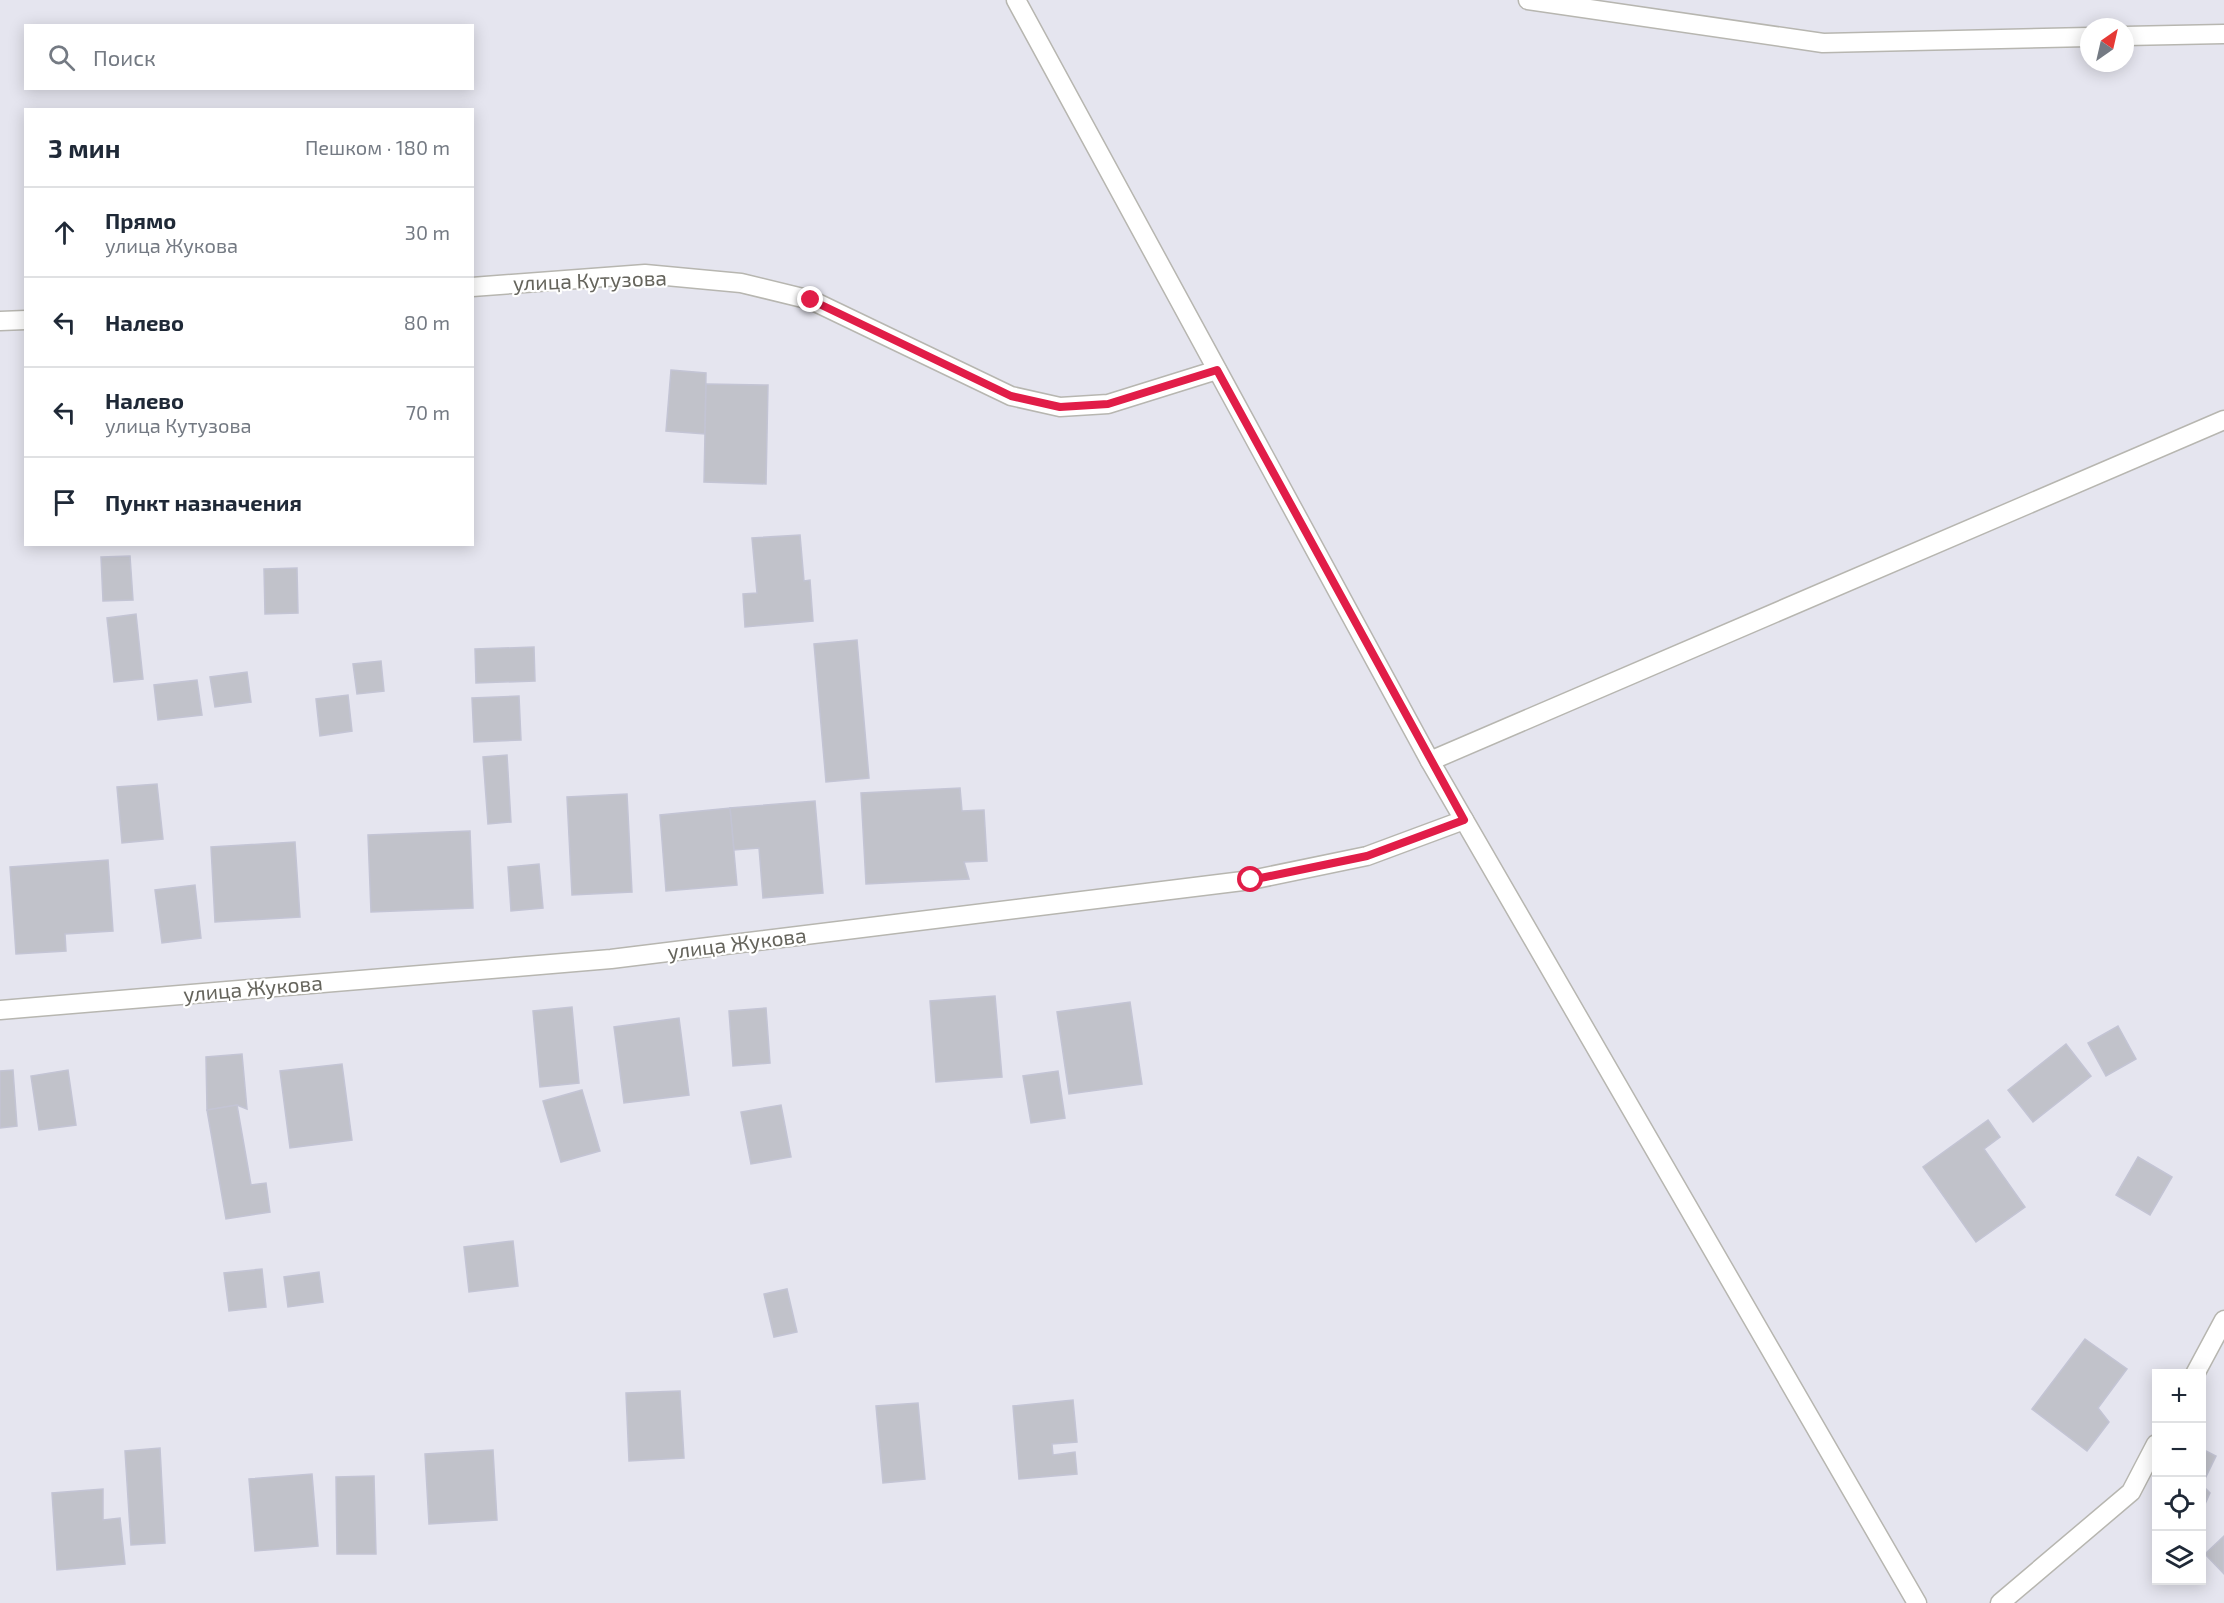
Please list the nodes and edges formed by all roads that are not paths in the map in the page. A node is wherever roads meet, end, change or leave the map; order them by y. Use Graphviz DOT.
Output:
graph roads {
  1 [pos="1016,0"];
  2 [pos="1528,0"];
  3 [pos="2224,34"];
  4 [pos="2134,36"];
  5 [pos="2080,37"];
  6 [pos="474,287"];
  7 [pos="24,320"];
  8 [pos="0,321"];
  9 [pos="1217,370"];
  10 [pos="2224,420"];
  11 [pos="1430,761"];
  12 [pos="1464,820"];
  13 [pos="0,1010"];
  14 [pos="2224,1320"];
  15 [pos="2198,1369"];
  16 [pos="2152,1453"];
  17 [pos="1917,1603"];
  18 [pos="2000,1603"];
  1 -- 9 [label="street"];
  2 -- 5 [label="street"];
  3 -- 4 [label="street"];
  6 -- 9 [label="street, улица Кутузова"];
  7 -- 8 [label="street"];
  9 -- 11 [label="street"];
  10 -- 11 [label="street"];
  11 -- 12 [label="street"];
  12 -- 13 [label="street, улица Жукова"];
  12 -- 17 [label="street"];
  14 -- 15 [label="street"];
  16 -- 18 [label="street"];
}
